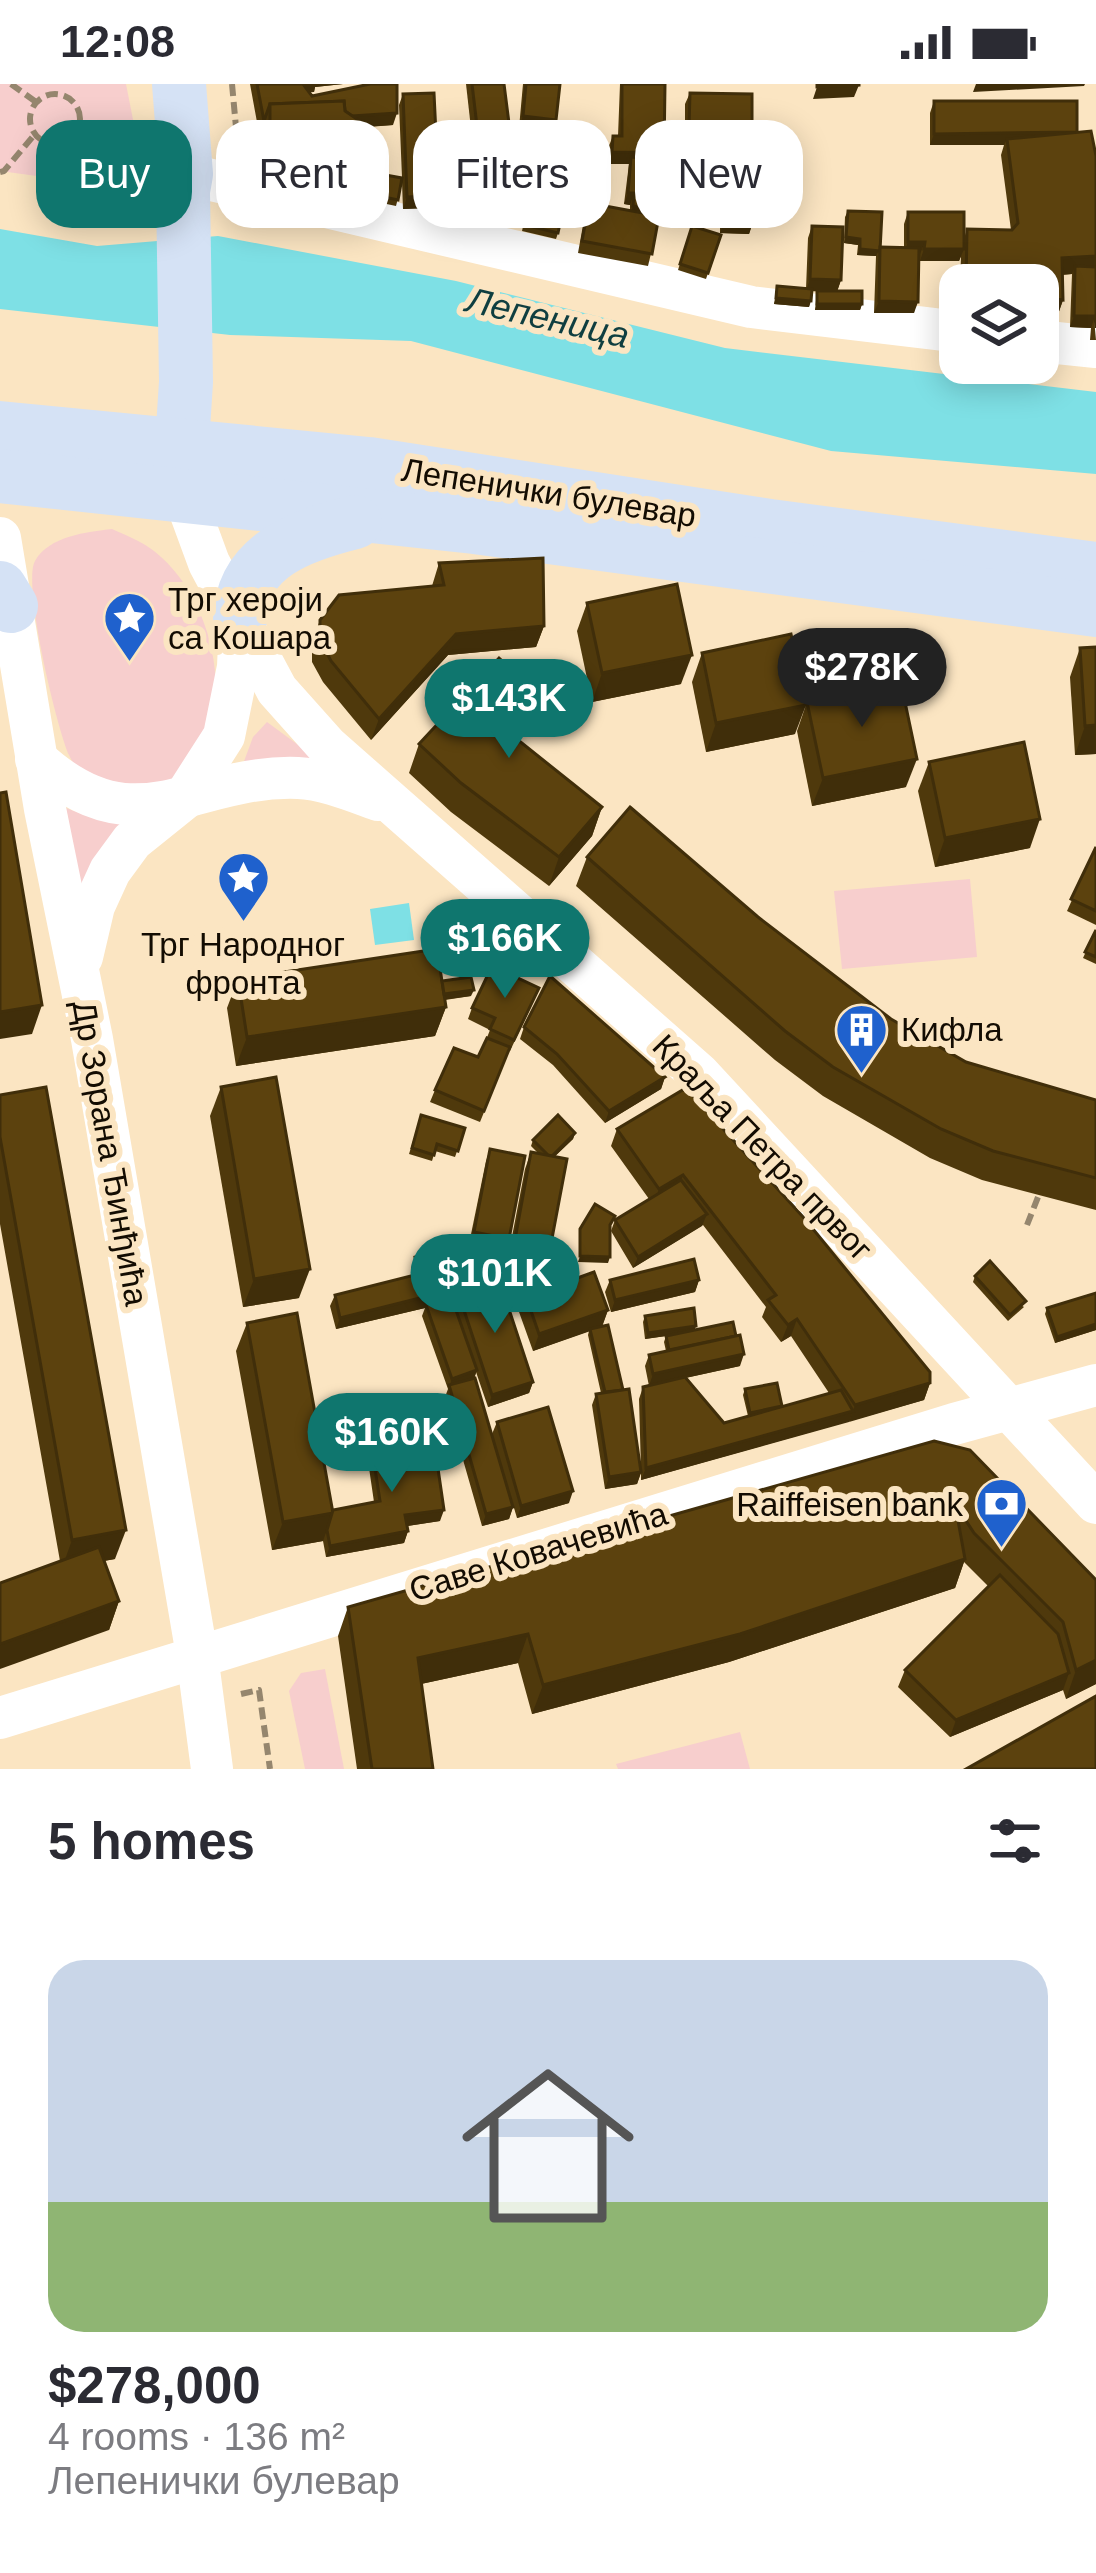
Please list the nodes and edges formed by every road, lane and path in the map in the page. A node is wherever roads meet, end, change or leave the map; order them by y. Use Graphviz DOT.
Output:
graph roads {
  1 [pos="11,84"];
  2 [pos="72,84"];
  3 [pos="179,84"];
  4 [pos="232,84"];
  5 [pos="64,95"];
  6 [pos="36,102"];
  7 [pos="79,120"];
  8 [pos="181,120"];
  9 [pos="234,120"];
  10 [pos="35,134"];
  11 [pos="0,172"];
  12 [pos="389,223"];
  13 [pos="184,228"];
  14 [pos="939,330"];
  15 [pos="1059,343"];
  16 [pos="1096,347"];
  17 [pos="0,428"];
  18 [pos="183,470"];
  19 [pos="0,476"];
  20 [pos="373,518"];
  21 [pos="0,538"];
  22 [pos="1096,568"];
  23 [pos="6,597"];
  24 [pos="1096,610"];
  25 [pos="240,619"];
  26 [pos="36,760"];
  27 [pos="183,800"];
  28 [pos="396,807"];
  29 [pos="80,970"];
  30 [pos="1038,1197"];
  31 [pos="1028,1225"];
  32 [pos="1096,1385"];
  33 [pos="1009,1407"];
  34 [pos="1096,1503"];
  35 [pos="196,1655"];
  36 [pos="203,1703"];
  37 [pos="0,1718"];
  38 [pos="212,1769"];
  39 [pos="270,1769"];
  1 -- 6 [label="path"];
  2 -- 5 [label="path"];
  3 -- 8 [label="main road"];
  4 -- 9 [label="path"];
  5 -- 6 [label="path"];
  5 -- 7 [label="path"];
  6 -- 10 [label="path"];
  10 -- 11 [label="path"];
  12 -- 14 [label="street"];
  13 -- 18 [label="main road"];
  15 -- 16 [label="street"];
  17 -- 18 [label="main road, Лепенички булевар"];
  18 -- 19 [label="main road, Лепенички булевар"];
  18 -- 20 [label="main road, Лепенички булевар"];
  18 -- 22 [label="main road, Лепенички булевар"];
  18 -- 25 [label="street"];
  20 -- 24 [label="main road, Лепенички булевар"];
  20 -- 25 [label="main road"];
  21 -- 23 [label="street, Др Зорана Ђинђића"];
  23 -- 26 [label="street, Др Зорана Ђинђића"];
  25 -- 27 [label="street"];
  25 -- 28 [label="street"];
  26 -- 27 [label="street"];
  26 -- 29 [label="street, Др Зорана Ђинђића"];
  27 -- 28 [label="street"];
  27 -- 29 [label="street"];
  28 -- 33 [label="street, Краља Петра првог"];
  29 -- 35 [label="street, Др Зорана Ђинђића"];
  30 -- 31 [label="path"];
  32 -- 33 [label="street, Саве Ковачевића"];
  33 -- 34 [label="street, Краља Петра првог"];
  33 -- 35 [label="street, Саве Ковачевића"];
  35 -- 36 [label="street, Др Зорана Ђинђића"];
  35 -- 37 [label="street, Саве Ковачевића"];
  36 -- 38 [label="street, Др Зорана Ђинђића"];
  36 -- 39 [label="path"];
}
